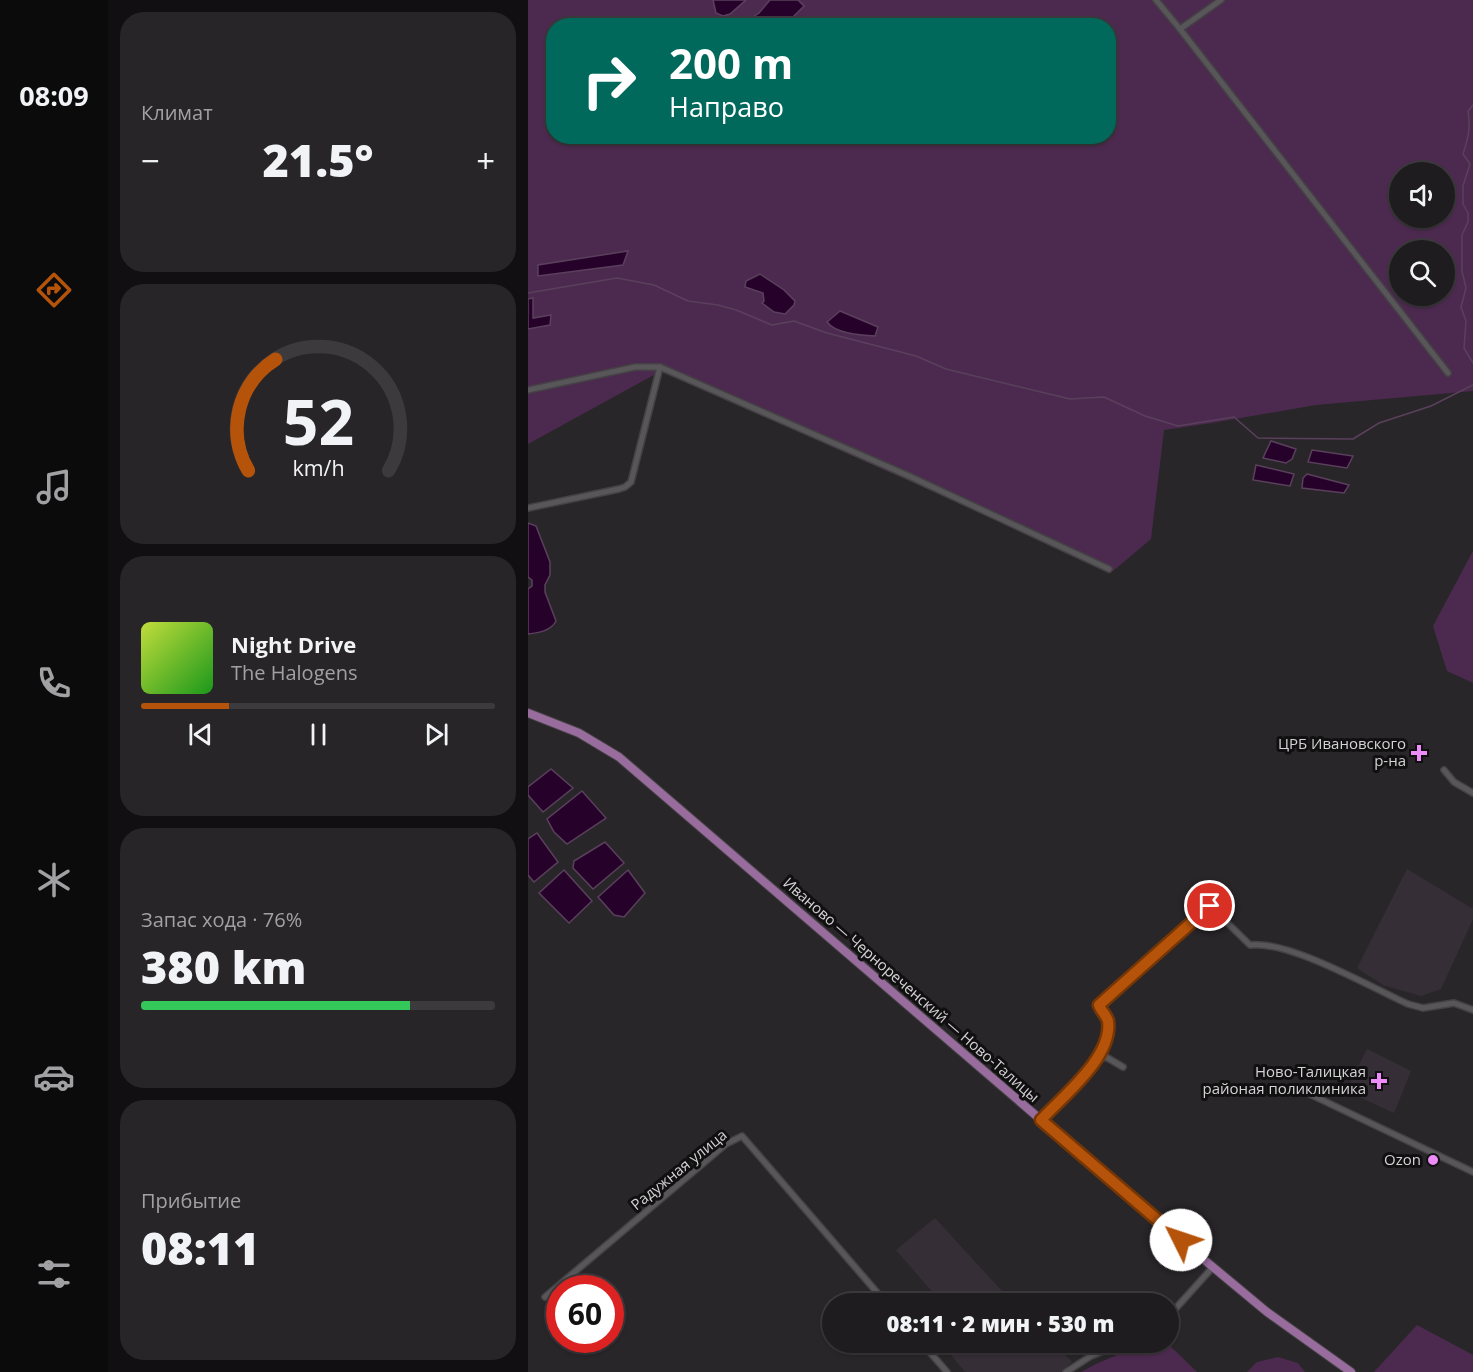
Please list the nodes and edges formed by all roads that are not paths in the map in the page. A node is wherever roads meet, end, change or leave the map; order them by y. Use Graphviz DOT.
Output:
graph roads {
  1 [pos="1156,0"];
  2 [pos="1221,0"];
  3 [pos="1180,29"];
  4 [pos="660,368"];
  5 [pos="1448,373"];
  6 [pos="528,390"];
  7 [pos="528,508"];
  8 [pos="1109,569"];
  9 [pos="528,712"];
  10 [pos="1444,770"];
  11 [pos="1473,794"];
  12 [pos="1473,1010"];
  13 [pos="1098,1059"];
  14 [pos="1123,1067"];
  15 [pos="1301,1090"];
  16 [pos="1041,1120"];
  17 [pos="1473,1172"];
  18 [pos="1213,1267"];
  19 [pos="878,1293"];
  20 [pos="545,1297"];
  21 [pos="1179,1305"];
  22 [pos="931,1353"];
  23 [pos="1098,1353"];
  24 [pos="947,1372"];
  25 [pos="1066,1372"];
  26 [pos="1351,1372"];
  1 -- 3 [label="street"];
  2 -- 3 [label="street"];
  3 -- 5 [label="street"];
  4 -- 6 [label="street"];
  4 -- 7 [label="street"];
  4 -- 8 [label="street"];
  9 -- 16 [label="main road, Иваново — Чернореченский — Ново-Талицы"];
  10 -- 11 [label="street"];
  12 -- 13 [label="street"];
  13 -- 14 [label="street"];
  13 -- 16 [label="street"];
  15 -- 17 [label="street"];
  16 -- 18 [label="main road, Иваново — Чернореченский — Ново-Талицы"];
  18 -- 21 [label="street"];
  18 -- 26 [label="main road, Иваново — Чернореченский — Ново-Талицы"];
  19 -- 20 [label="street, Радужная улица"];
  22 -- 24 [label="street"];
  23 -- 25 [label="street"];
}
